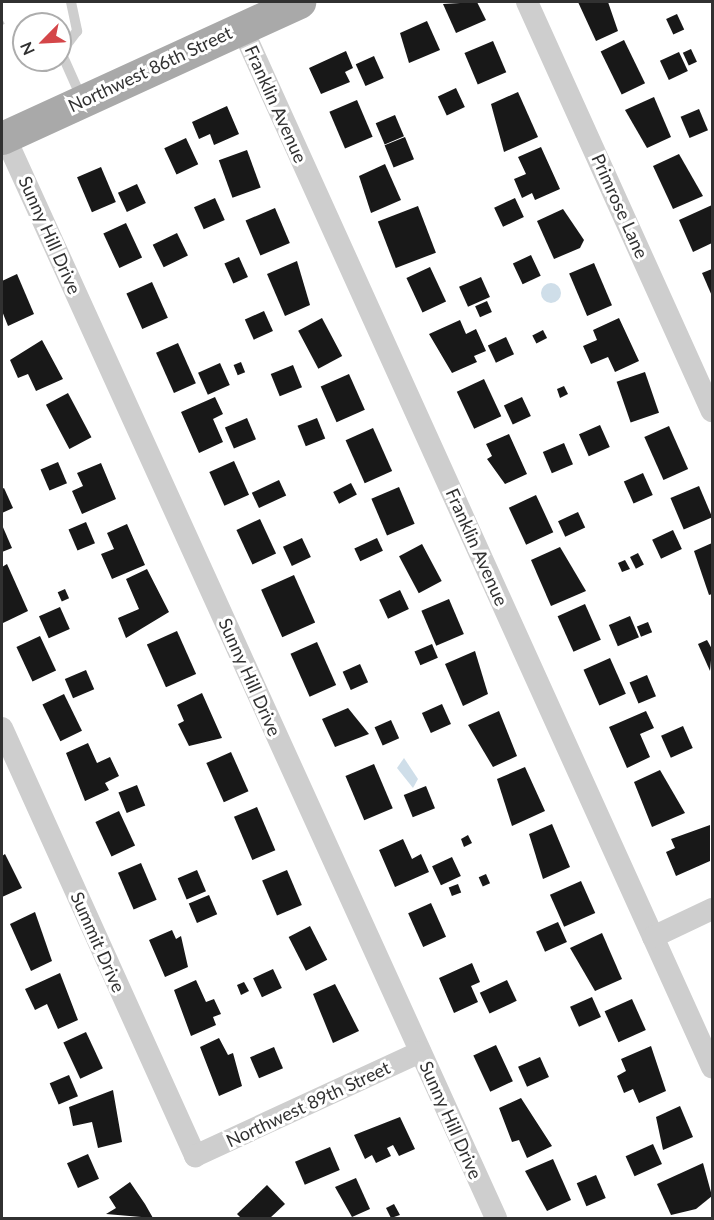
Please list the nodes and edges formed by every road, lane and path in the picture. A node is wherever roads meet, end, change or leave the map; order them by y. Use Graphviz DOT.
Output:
graph roads {
  1 [pos="71,2"];
  2 [pos="299,2"];
  3 [pos="527,2"];
  4 [pos="241,26"];
  5 [pos="83,100"];
  6 [pos="3,137"];
  7 [pos="712,411"];
  8 [pos="2,728"];
  9 [pos="712,909"];
  10 [pos="653,937"];
  11 [pos="420,1052"];
  12 [pos="712,1067"];
  13 [pos="195,1156"];
  14 [pos="496,1218"];
  1 -- 5 [label="lane"];
  2 -- 4 [label="main road, Northwest 86th Street"];
  3 -- 7 [label="street, Primrose Lane"];
  4 -- 5 [label="main road, Northwest 86th Street"];
  4 -- 10 [label="street, Franklin Avenue"];
  5 -- 6 [label="main road, Northwest 86th Street"];
  6 -- 11 [label="street, Sunny Hill Drive"];
  8 -- 13 [label="street, Summit Drive"];
  9 -- 10 [label="street"];
  10 -- 12 [label="street, Franklin Avenue"];
  11 -- 13 [label="street, Northwest 89th Street"];
  11 -- 14 [label="street, Sunny Hill Drive"];
}
